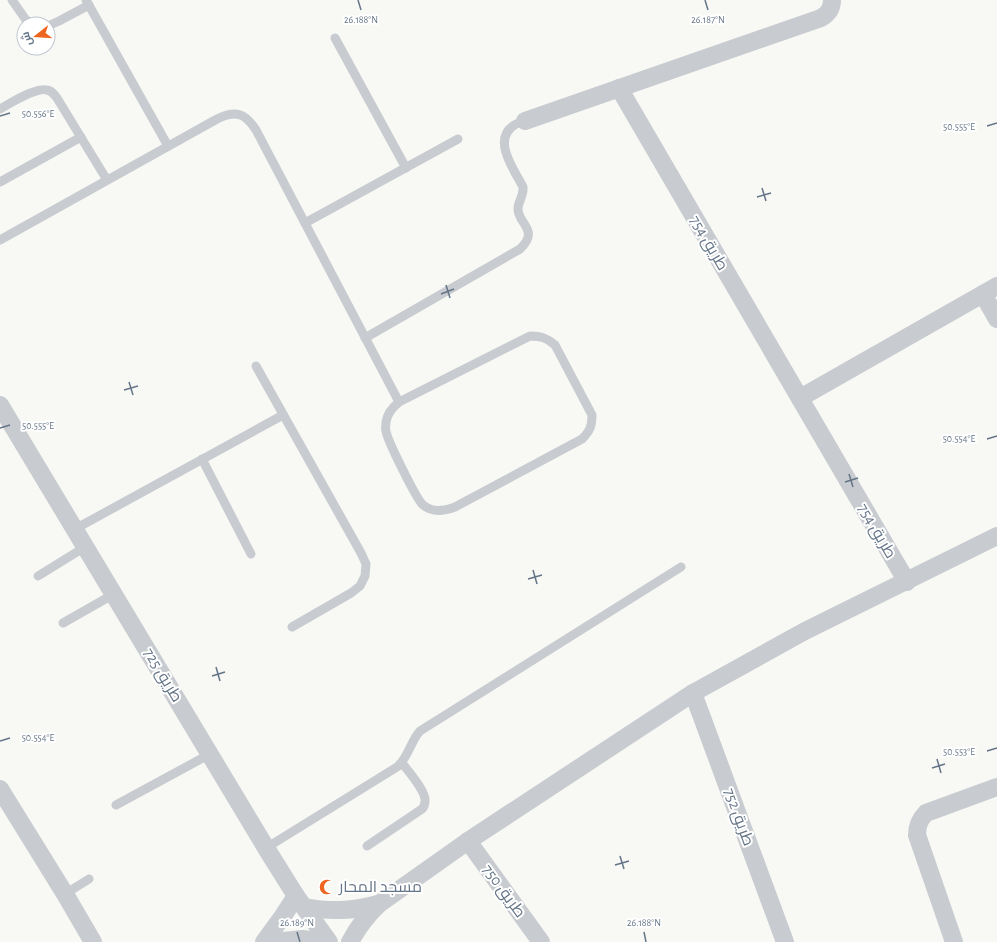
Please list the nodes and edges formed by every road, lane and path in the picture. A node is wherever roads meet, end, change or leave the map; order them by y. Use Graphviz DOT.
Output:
graph roads {
  1 [pos="12,0"];
  2 [pos="832,0"];
  3 [pos="87,3"];
  4 [pos="23,16"];
  5 [pos="56,22"];
  6 [pos="335,38"];
  7 [pos="619,88"];
  8 [pos="0,109"];
  9 [pos="525,121"];
  10 [pos="81,136"];
  11 [pos="458,139"];
  12 [pos="168,146"];
  13 [pos="406,168"];
  14 [pos="107,180"];
  15 [pos="0,182"];
  16 [pos="305,223"];
  17 [pos="0,240"];
  18 [pos="990,290"];
  19 [pos="997,319"];
  20 [pos="365,338"];
  21 [pos="256,366"];
  22 [pos="800,398"];
  23 [pos="398,402"];
  24 [pos="0,406"];
  25 [pos="283,415"];
  26 [pos="202,459"];
  27 [pos="75,529"];
  28 [pos="997,536"];
  29 [pos="85,546"];
  30 [pos="251,554"];
  31 [pos="681,567"];
  32 [pos="38,576"];
  33 [pos="907,582"];
  34 [pos="114,594"];
  35 [pos="63,623"];
  36 [pos="292,627"];
  37 [pos="693,693"];
  38 [pos="210,754"];
  39 [pos="402,763"];
  40 [pos="997,787"];
  41 [pos="0,789"];
  42 [pos="116,805"];
  43 [pos="468,841"];
  44 [pos="367,846"];
  45 [pos="266,848"];
  46 [pos="89,879"];
  47 [pos="65,894"];
  48 [pos="300,902"];
  49 [pos="379,904"];
  50 [pos="93,942"];
  51 [pos="264,942"];
  52 [pos="274,942"];
  53 [pos="328,942"];
  54 [pos="350,942"];
  55 [pos="541,942"];
  56 [pos="785,942"];
  57 [pos="954,942"];
  1 -- 4 [label="lane"];
  2 -- 7 [label="street"];
  3 -- 5 [label="lane"];
  3 -- 12 [label="lane"];
  6 -- 13 [label="lane"];
  7 -- 9 [label="street"];
  7 -- 22 [label="street, طريق 754"];
  8 -- 10 [label="lane"];
  9 -- 20 [label="lane"];
  10 -- 14 [label="lane"];
  10 -- 15 [label="lane"];
  11 -- 13 [label="lane"];
  12 -- 14 [label="lane"];
  12 -- 16 [label="lane"];
  13 -- 16 [label="lane"];
  14 -- 17 [label="lane"];
  16 -- 20 [label="lane"];
  18 -- 19 [label="street"];
  18 -- 22 [label="street"];
  20 -- 23 [label="lane"];
  21 -- 25 [label="lane"];
  22 -- 33 [label="street, طريق 754"];
  23 -- 23 [label="lane"];
  24 -- 27 [label="street, طريق 725"];
  25 -- 26 [label="lane"];
  25 -- 36 [label="lane"];
  26 -- 27 [label="lane"];
  26 -- 30 [label="lane"];
  27 -- 29 [label="street, طريق 725"];
  28 -- 33 [label="street"];
  29 -- 32 [label="lane"];
  29 -- 34 [label="street, طريق 725"];
  31 -- 39 [label="lane"];
  33 -- 37 [label="street"];
  34 -- 35 [label="lane"];
  34 -- 38 [label="street, طريق 725"];
  37 -- 43 [label="street"];
  37 -- 56 [label="street, طريق 752"];
  38 -- 42 [label="lane"];
  38 -- 45 [label="street, طريق 725"];
  39 -- 44 [label="lane"];
  39 -- 45 [label="lane"];
  40 -- 57 [label="street"];
  41 -- 47 [label="street"];
  43 -- 49 [label="street"];
  43 -- 55 [label="street, طريق 750"];
  45 -- 48 [label="street, طريق 725"];
  46 -- 47 [label="lane"];
  47 -- 50 [label="street"];
  48 -- 49 [label="street"];
  48 -- 51 [label="street"];
  48 -- 53 [label="street, طريق 725"];
  49 -- 54 [label="street"];
  52 -- 53 [label="street"];
}
